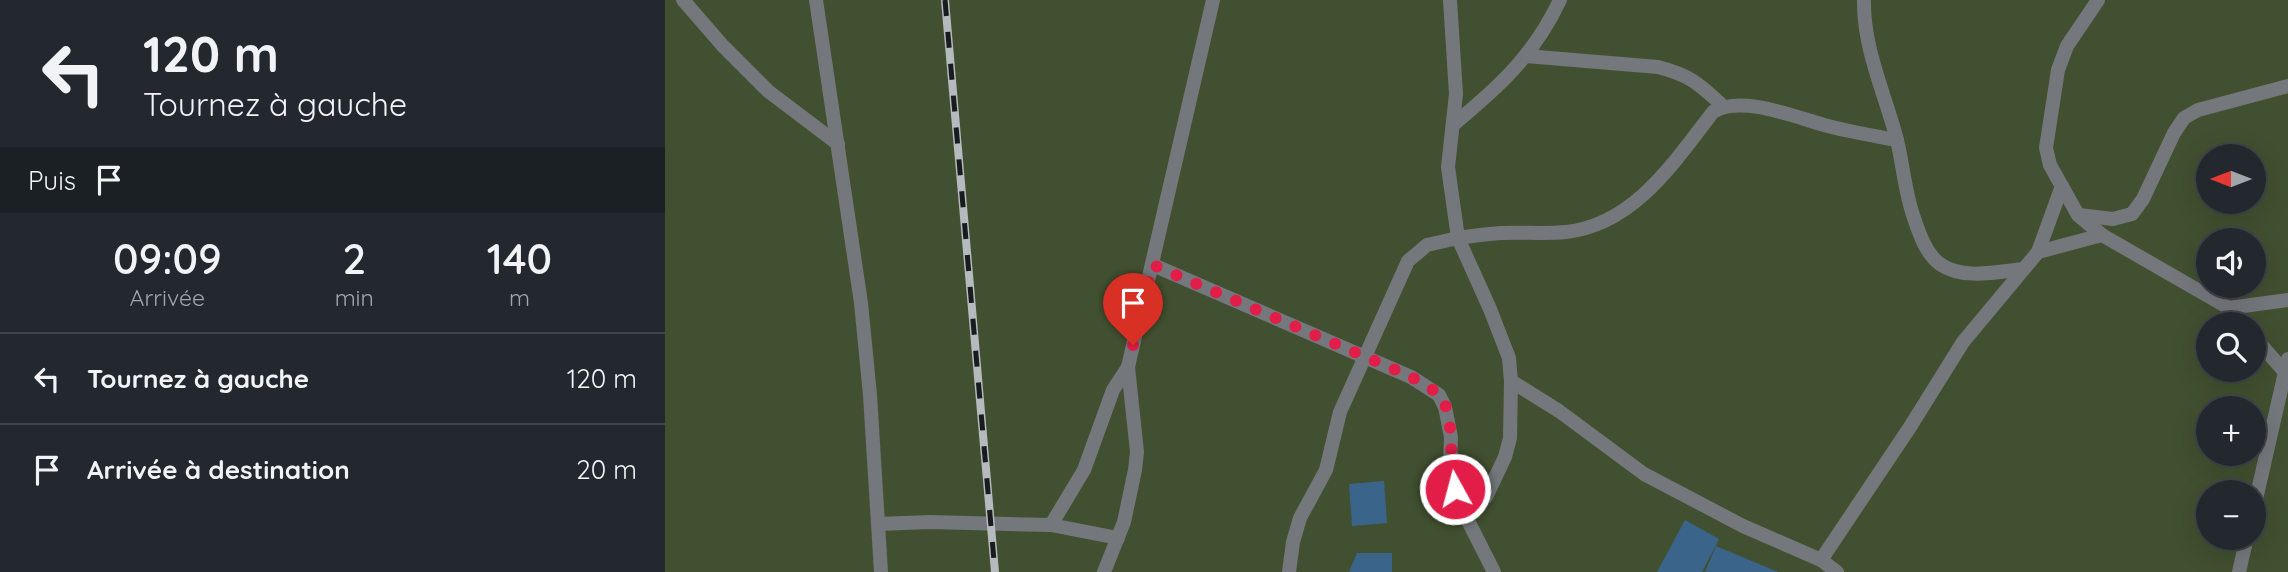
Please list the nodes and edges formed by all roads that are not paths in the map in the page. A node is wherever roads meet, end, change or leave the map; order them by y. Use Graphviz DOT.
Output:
graph roads {
  1 [pos="683,0"];
  2 [pos="816,0"];
  3 [pos="1213,0"];
  4 [pos="1450,0"];
  5 [pos="1560,0"];
  6 [pos="1864,0"];
  7 [pos="2098,0"];
  8 [pos="1526,56"];
  9 [pos="2288,86"];
  10 [pos="1723,106"];
  11 [pos="1454,124"];
  12 [pos="1897,141"];
  13 [pos="838,144"];
  14 [pos="2061,186"];
  15 [pos="2077,215"];
  16 [pos="2102,235"];
  17 [pos="1458,238"];
  18 [pos="2038,252"];
  19 [pos="1153,265"];
  20 [pos="2023,269"];
  21 [pos="2288,300"];
  22 [pos="2229,308"];
  23 [pos="2232,312"];
  24 [pos="2266,348"];
  25 [pos="1364,356"];
  26 [pos="2286,365"];
  27 [pos="1128,367"];
  28 [pos="1511,381"];
  29 [pos="2260,480"];
  30 [pos="1466,515"];
  31 [pos="878,524"];
  32 [pos="1051,525"];
  33 [pos="1118,538"];
  34 [pos="2244,550"];
  35 [pos="1821,560"];
  36 [pos="881,572"];
  37 [pos="1104,572"];
  38 [pos="1289,572"];
  39 [pos="1494,572"];
  40 [pos="1837,572"];
  41 [pos="2239,572"];
  1 -- 13 [label="street"];
  2 -- 13 [label="street"];
  3 -- 19 [label="street"];
  4 -- 11 [label="street"];
  5 -- 8 [label="street"];
  6 -- 12 [label="street"];
  7 -- 14 [label="street"];
  8 -- 10 [label="street"];
  8 -- 11 [label="street"];
  9 -- 15 [label="street"];
  10 -- 12 [label="street"];
  10 -- 17 [label="street"];
  11 -- 17 [label="street"];
  12 -- 20 [label="street"];
  13 -- 31 [label="street"];
  14 -- 15 [label="street"];
  14 -- 18 [label="street"];
  15 -- 16 [label="street"];
  16 -- 18 [label="street"];
  16 -- 22 [label="street"];
  17 -- 25 [label="street"];
  17 -- 28 [label="street"];
  18 -- 20 [label="street"];
  19 -- 25 [label="street"];
  19 -- 27 [label="street"];
  20 -- 35 [label="street"];
  21 -- 22 [label="street"];
  22 -- 23 [label="street"];
  24 -- 26 [label="street"];
  25 -- 30 [label="street"];
  25 -- 38 [label="street"];
  26 -- 29 [label="street"];
  27 -- 32 [label="street"];
  27 -- 33 [label="street"];
  28 -- 30 [label="street"];
  28 -- 35 [label="street"];
  30 -- 39 [label="street"];
  31 -- 32 [label="street"];
  31 -- 36 [label="street"];
  32 -- 33 [label="street"];
  33 -- 37 [label="street"];
  34 -- 41 [label="street"];
  35 -- 40 [label="street"];
}
